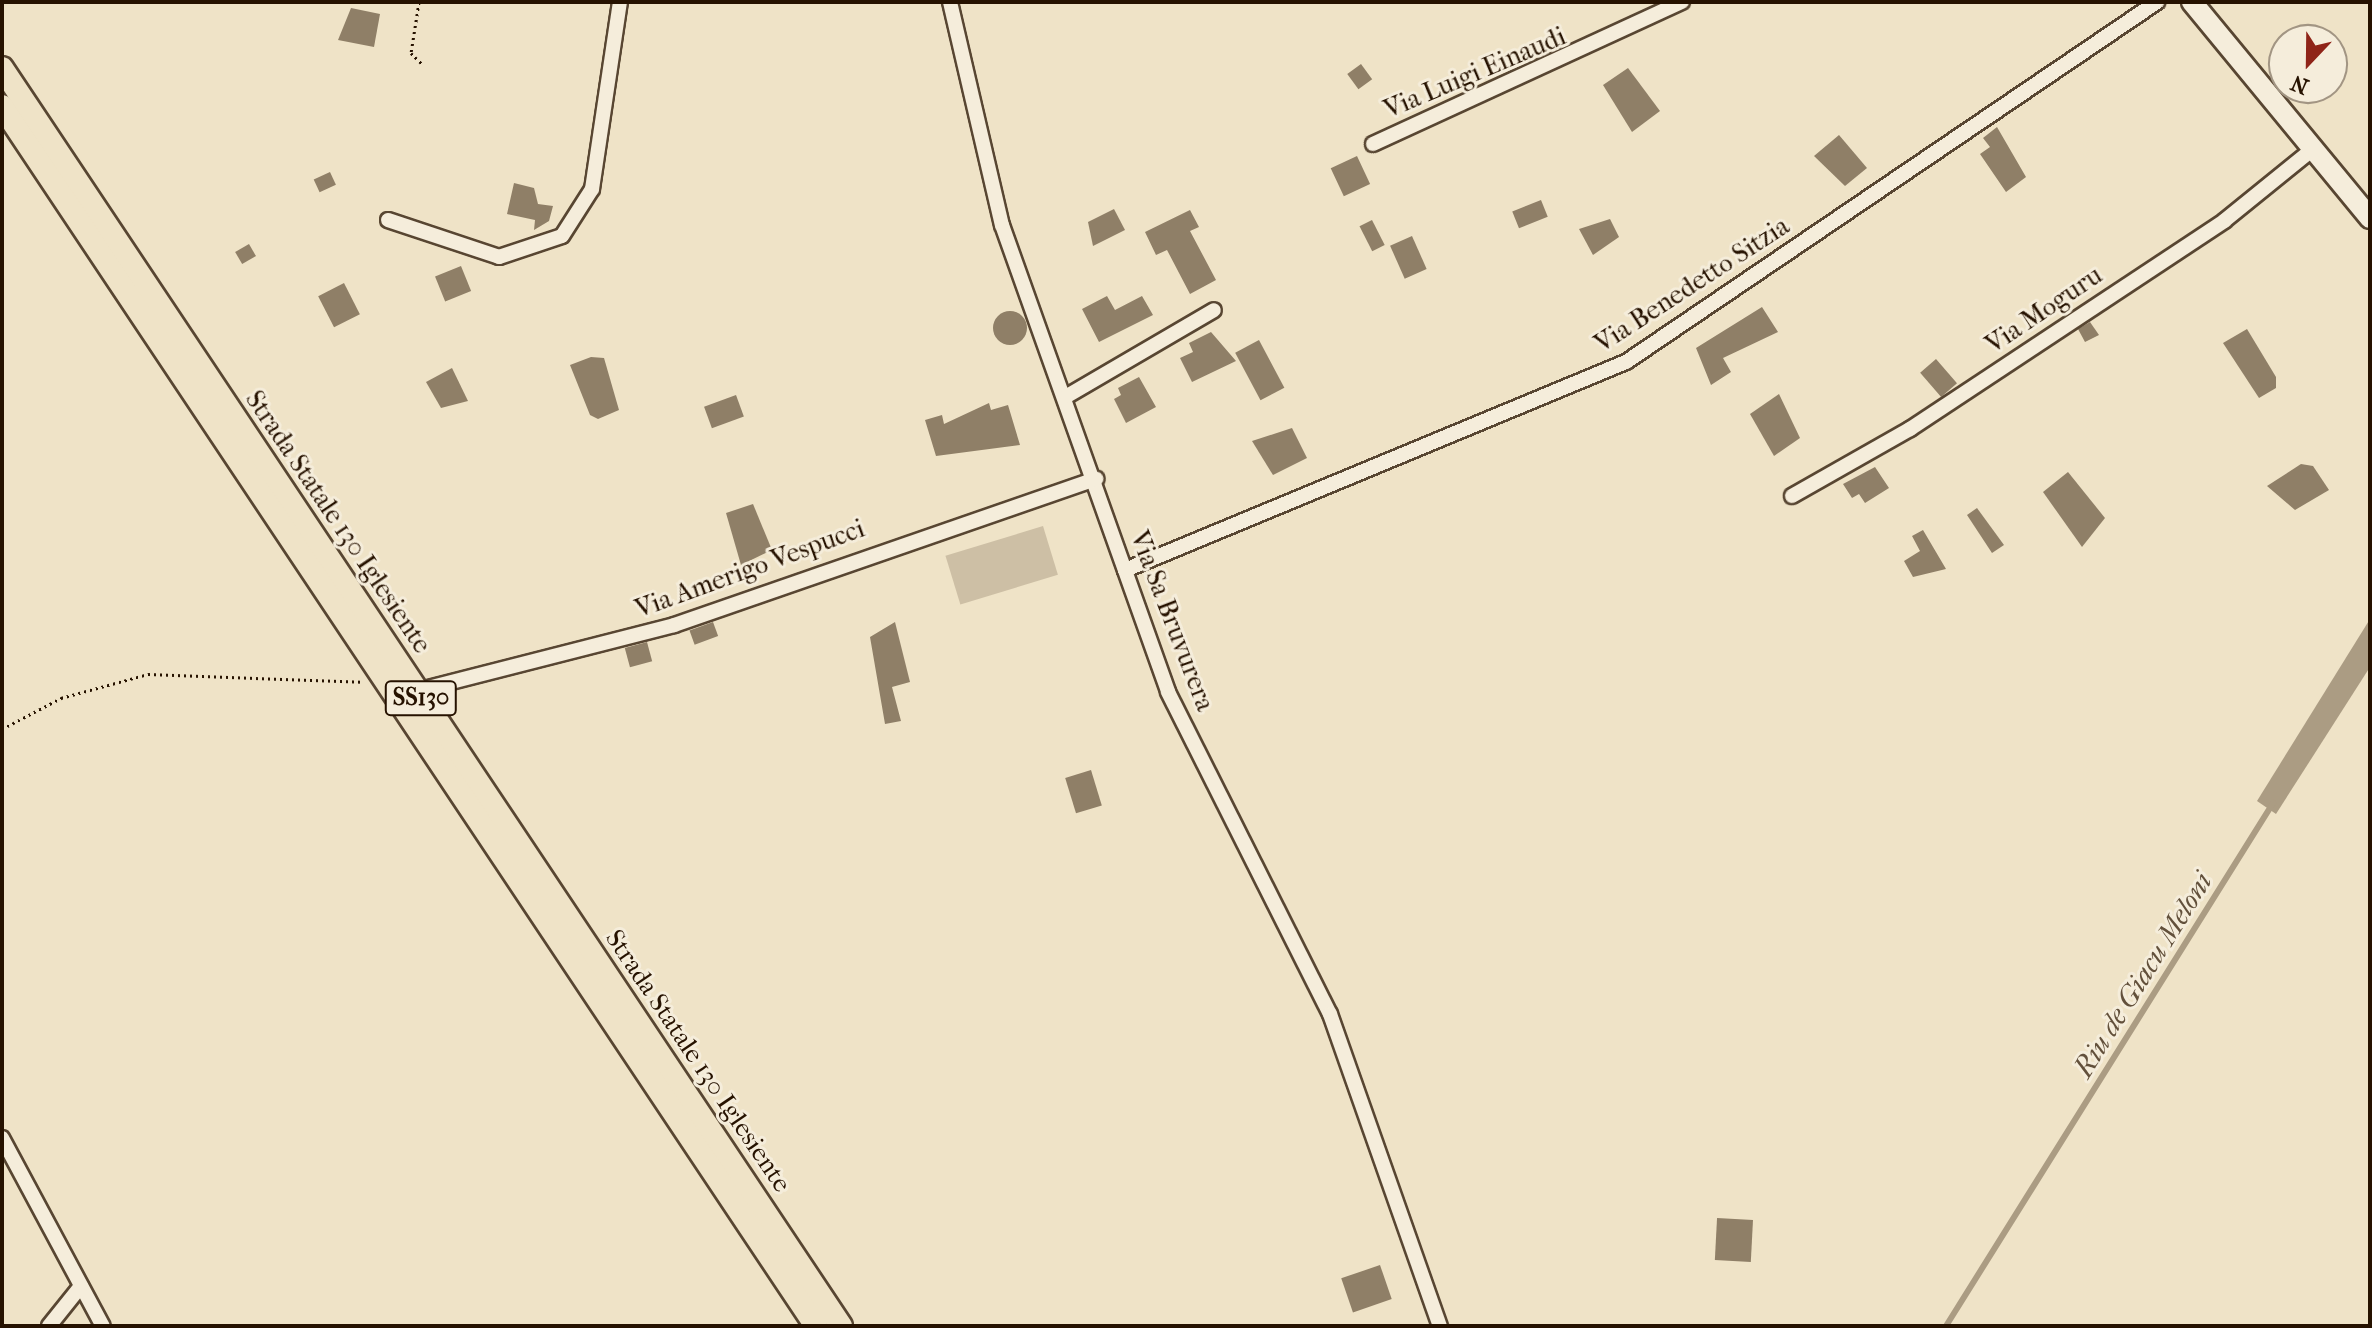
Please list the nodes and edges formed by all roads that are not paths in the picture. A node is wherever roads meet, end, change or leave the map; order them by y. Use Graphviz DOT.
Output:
graph roads {
  1 [pos="620,2"];
  2 [pos="950,2"];
  3 [pos="1682,2"];
  4 [pos="2157,2"];
  5 [pos="2192,2"];
  6 [pos="2,68"];
  7 [pos="2,106"];
  8 [pos="1373,144"];
  9 [pos="2313,149"];
  10 [pos="2370,218"];
  11 [pos="388,220"];
  12 [pos="1214,310"];
  13 [pos="1067,396"];
  14 [pos="1096,479"];
  15 [pos="1792,496"];
  16 [pos="1125,570"];
  17 [pos="416,691"];
  18 [pos="2,1138"];
  19 [pos="81,1286"];
  20 [pos="49,1326"];
  21 [pos="103,1326"];
  22 [pos="816,1326"];
  23 [pos="841,1326"];
  24 [pos="1440,1326"];
  1 -- 11 [label="street"];
  2 -- 13 [label="street, Via Sa Bruvurera"];
  3 -- 8 [label="street, Via Luigi Einaudi"];
  4 -- 16 [label="street, Via Benedetto Sitzia"];
  5 -- 9 [label="main road"];
  6 -- 17 [label="main road, Strada Statale 130 Iglesiente / SS130"];
  7 -- 22 [label="main road, Strada Statale 130 Iglesiente / SS130"];
  9 -- 10 [label="main road"];
  9 -- 15 [label="street, Via Moguru"];
  12 -- 13 [label="street"];
  13 -- 14 [label="street, Via Sa Bruvurera"];
  14 -- 16 [label="street, Via Sa Bruvurera"];
  14 -- 17 [label="street, Via Amerigo Vespucci"];
  16 -- 24 [label="street, Via Sa Bruvurera"];
  17 -- 23 [label="main road, Strada Statale 130 Iglesiente / SS130"];
  18 -- 19 [label="street"];
  19 -- 20 [label="street"];
  19 -- 21 [label="street"];
}
